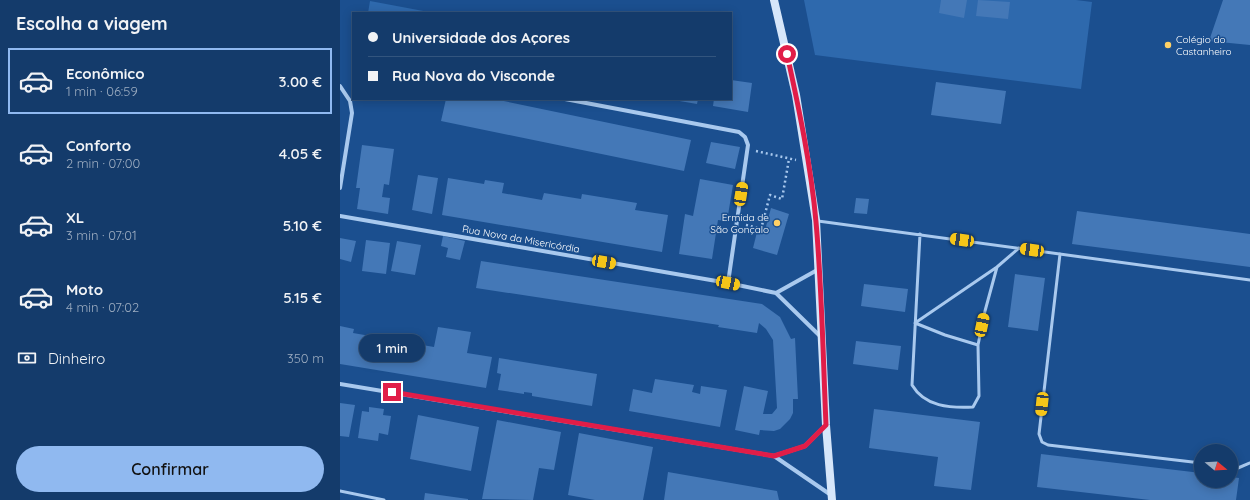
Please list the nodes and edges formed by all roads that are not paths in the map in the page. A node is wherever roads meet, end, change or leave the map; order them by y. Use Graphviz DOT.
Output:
graph roads {
  1 [pos="774,0"];
  2 [pos="340,86"];
  3 [pos="570,100"];
  4 [pos="340,188"];
  5 [pos="340,216"];
  6 [pos="816,220"];
  7 [pos="920,234"];
  8 [pos="1018,248"];
  9 [pos="1060,254"];
  10 [pos="997,267"];
  11 [pos="820,269"];
  12 [pos="1250,280"];
  13 [pos="728,283"];
  14 [pos="776,293"];
  15 [pos="915,323"];
  16 [pos="823,338"];
  17 [pos="978,345"];
  18 [pos="340,384"];
  19 [pos="826,425"];
  20 [pos="774,456"];
  21 [pos="1194,462"];
  22 [pos="1250,463"];
  23 [pos="1238,468"];
  24 [pos="340,491"];
  25 [pos="832,498"];
  26 [pos="384,500"];
  1 -- 6 [label="main road"];
  2 -- 4 [label="street"];
  3 -- 13 [label="street"];
  5 -- 13 [label="street, Rua Nova da Misericórdia"];
  6 -- 7 [label="lane"];
  6 -- 11 [label="main road"];
  7 -- 8 [label="lane"];
  7 -- 15 [label="lane"];
  8 -- 9 [label="lane"];
  8 -- 10 [label="lane"];
  9 -- 12 [label="lane"];
  9 -- 21 [label="lane"];
  10 -- 15 [label="lane"];
  10 -- 17 [label="lane"];
  11 -- 14 [label="street"];
  11 -- 16 [label="main road"];
  13 -- 14 [label="street, Rua Nova da Misericórdia"];
  14 -- 16 [label="street"];
  15 -- 17 [label="lane"];
  15 -- 17 [label="lane"];
  16 -- 19 [label="main road"];
  18 -- 20 [label="street"];
  19 -- 20 [label="street"];
  19 -- 25 [label="main road"];
  20 -- 25 [label="street"];
  22 -- 23 [label="lane"];
  24 -- 26 [label="lane"];
}
